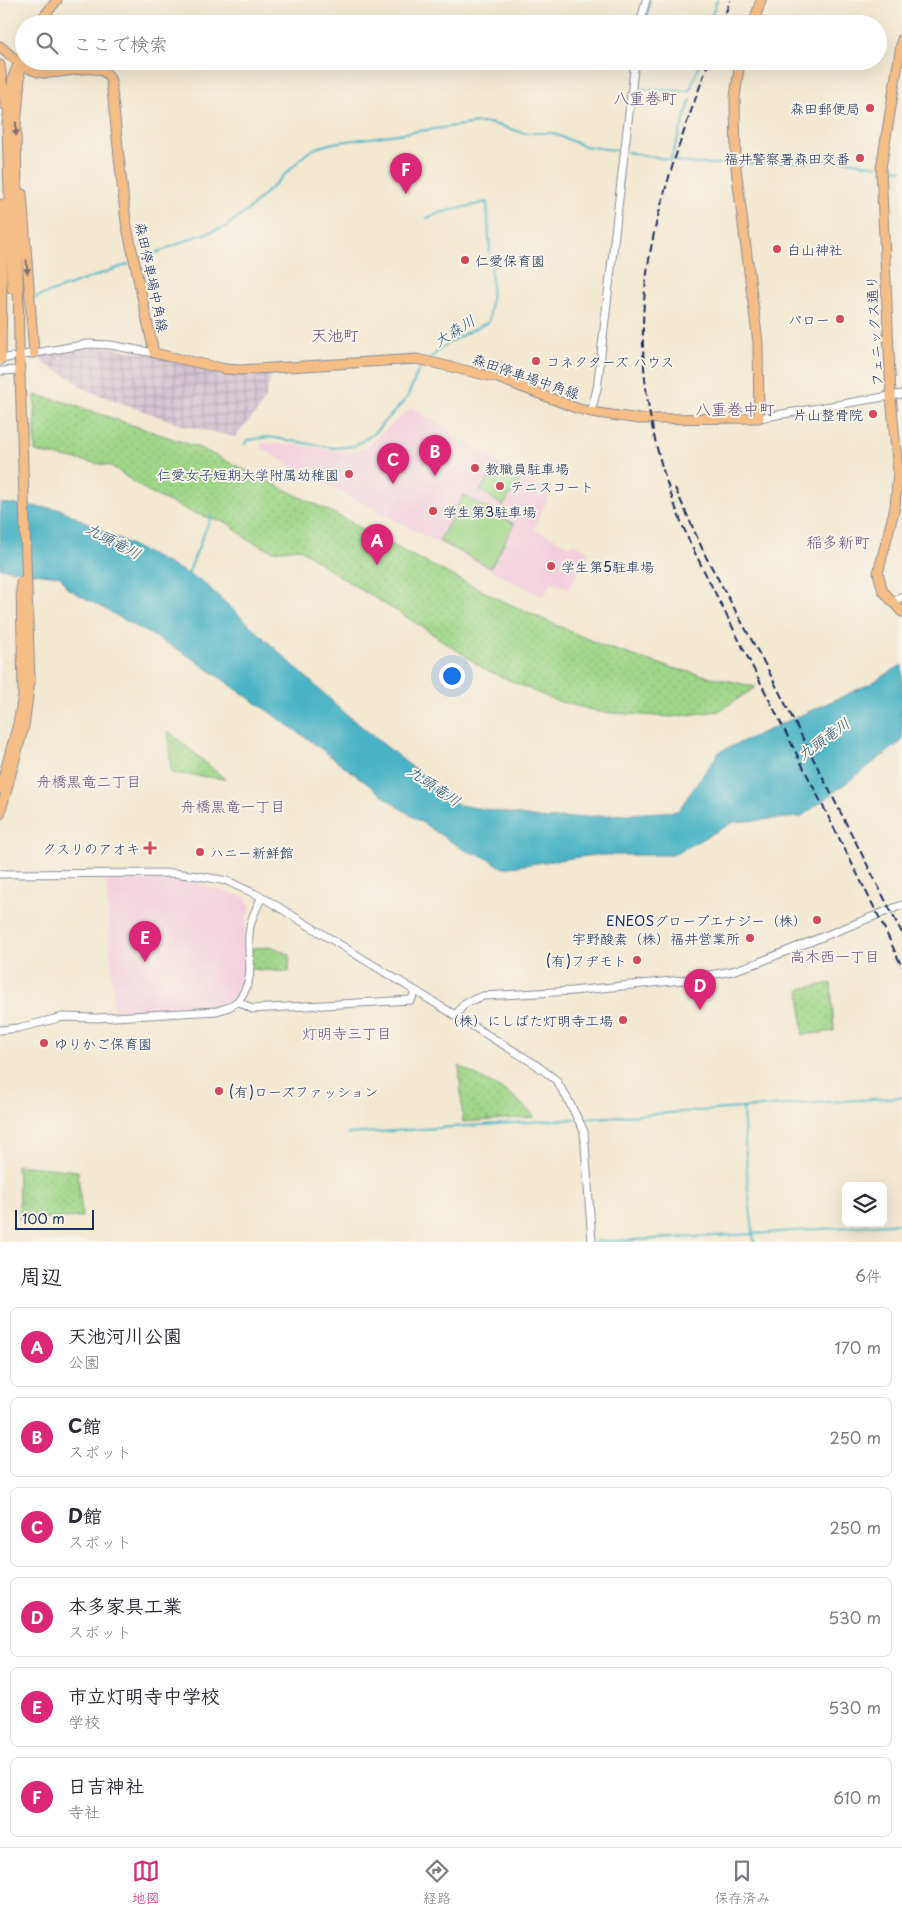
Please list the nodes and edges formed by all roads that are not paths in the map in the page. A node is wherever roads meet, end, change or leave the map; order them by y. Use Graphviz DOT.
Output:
graph roads {
  1 [pos="57,0"];
  2 [pos="646,0"];
  3 [pos="761,0"];
  4 [pos="45,15"];
  5 [pos="642,15"];
  6 [pos="756,15"];
  7 [pos="902,39"];
  8 [pos="0,46"];
  9 [pos="15,60"];
  10 [pos="0,65"];
  11 [pos="16,70"];
  12 [pos="19,70"];
  13 [pos="36,70"];
  14 [pos="84,70"];
  15 [pos="100,70"];
  16 [pos="634,70"];
  17 [pos="739,70"];
  18 [pos="7,125"];
  19 [pos="12,169"];
  20 [pos="154,352"];
  21 [pos="34,354"];
  22 [pos="24,355"];
  23 [pos="12,357"];
  24 [pos="0,360"];
  25 [pos="0,371"];
  26 [pos="18,371"];
  27 [pos="902,394"];
  28 [pos="891,396"];
  29 [pos="591,412"];
  30 [pos="759,418"];
  31 [pos="902,596"];
  32 [pos="897,607"];
  33 [pos="21,725"];
  34 [pos="0,789"];
  35 [pos="0,814"];
  36 [pos="0,874"];
  37 [pos="262,897"];
  38 [pos="902,905"];
  39 [pos="416,991"];
  40 [pos="238,1001"];
  41 [pos="455,1016"];
  42 [pos="0,1030"];
  43 [pos="592,1242"];
  1 -- 4 [label="main road"];
  2 -- 5 [label="street"];
  3 -- 6 [label="main road"];
  7 -- 28 [label="main road, フェニックス通り"];
  8 -- 9 [label="main road"];
  10 -- 18 [label="main road"];
  11 -- 18 [label="main road"];
  12 -- 19 [label="main road, one-way"];
  13 -- 14 [label="main road, 森田停車場中角線"];
  15 -- 20 [label="main road, 森田停車場中角線"];
  16 -- 29 [label="street"];
  17 -- 30 [label="main road"];
  18 -- 19 [label="main road"];
  19 -- 21 [label="main road, one-way"];
  19 -- 24 [label="main road"];
  19 -- 26 [label="main road"];
  20 -- 21 [label="street"];
  20 -- 29 [label="main road, 森田停車場中角線"];
  21 -- 22 [label="street"];
  23 -- 24 [label="street"];
  25 -- 26 [label="street"];
  26 -- 33 [label="main road"];
  27 -- 28 [label="street"];
  28 -- 30 [label="street"];
  28 -- 32 [label="main road, フェニックス通り"];
  29 -- 30 [label="main road, 森田停車場中角線"];
  31 -- 32 [label="street"];
  33 -- 34 [label="main road"];
  33 -- 35 [label="main road"];
  36 -- 37 [label="street"];
  37 -- 39 [label="street"];
  37 -- 40 [label="street"];
  38 -- 41 [label="street"];
  39 -- 40 [label="street"];
  39 -- 41 [label="street"];
  40 -- 42 [label="street"];
  41 -- 43 [label="street"];
}
